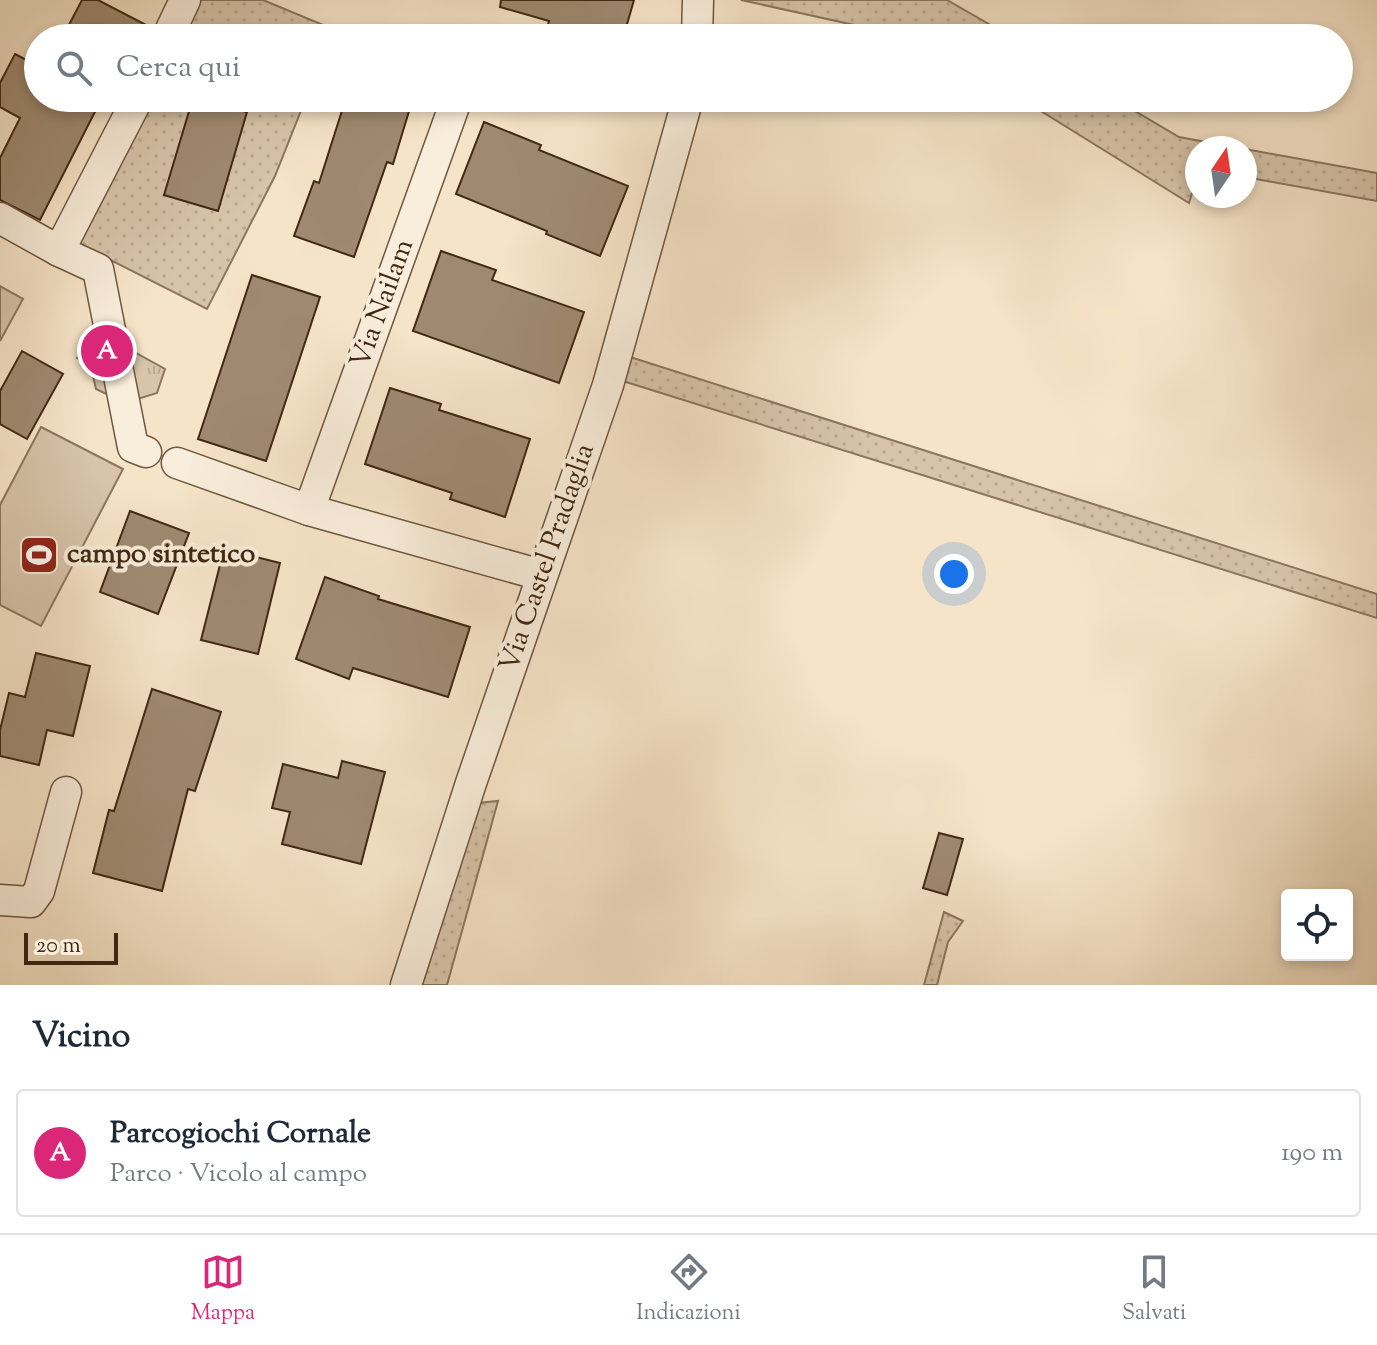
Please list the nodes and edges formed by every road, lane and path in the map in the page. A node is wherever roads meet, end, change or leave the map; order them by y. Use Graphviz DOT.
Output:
graph roads {
  1 [pos="185,0"];
  2 [pos="698,0"];
  3 [pos="174,24"];
  4 [pos="697,24"];
  5 [pos="131,112"];
  6 [pos="452,112"];
  7 [pos="684,112"];
  8 [pos="0,218"];
  9 [pos="59,251"];
  10 [pos="146,452"];
  11 [pos="177,463"];
  12 [pos="309,510"];
  13 [pos="541,575"];
  14 [pos="66,792"];
  15 [pos="0,900"];
  16 [pos="406,985"];
  1 -- 3 [label="street"];
  2 -- 4 [label="street"];
  5 -- 9 [label="street"];
  6 -- 12 [label="street, Via Nailam"];
  7 -- 13 [label="street, Via Castel Pradaglia"];
  8 -- 9 [label="street"];
  9 -- 10 [label="street"];
  11 -- 12 [label="street"];
  12 -- 13 [label="street"];
  13 -- 16 [label="street, Via Castel Pradaglia"];
  14 -- 15 [label="street"];
}
